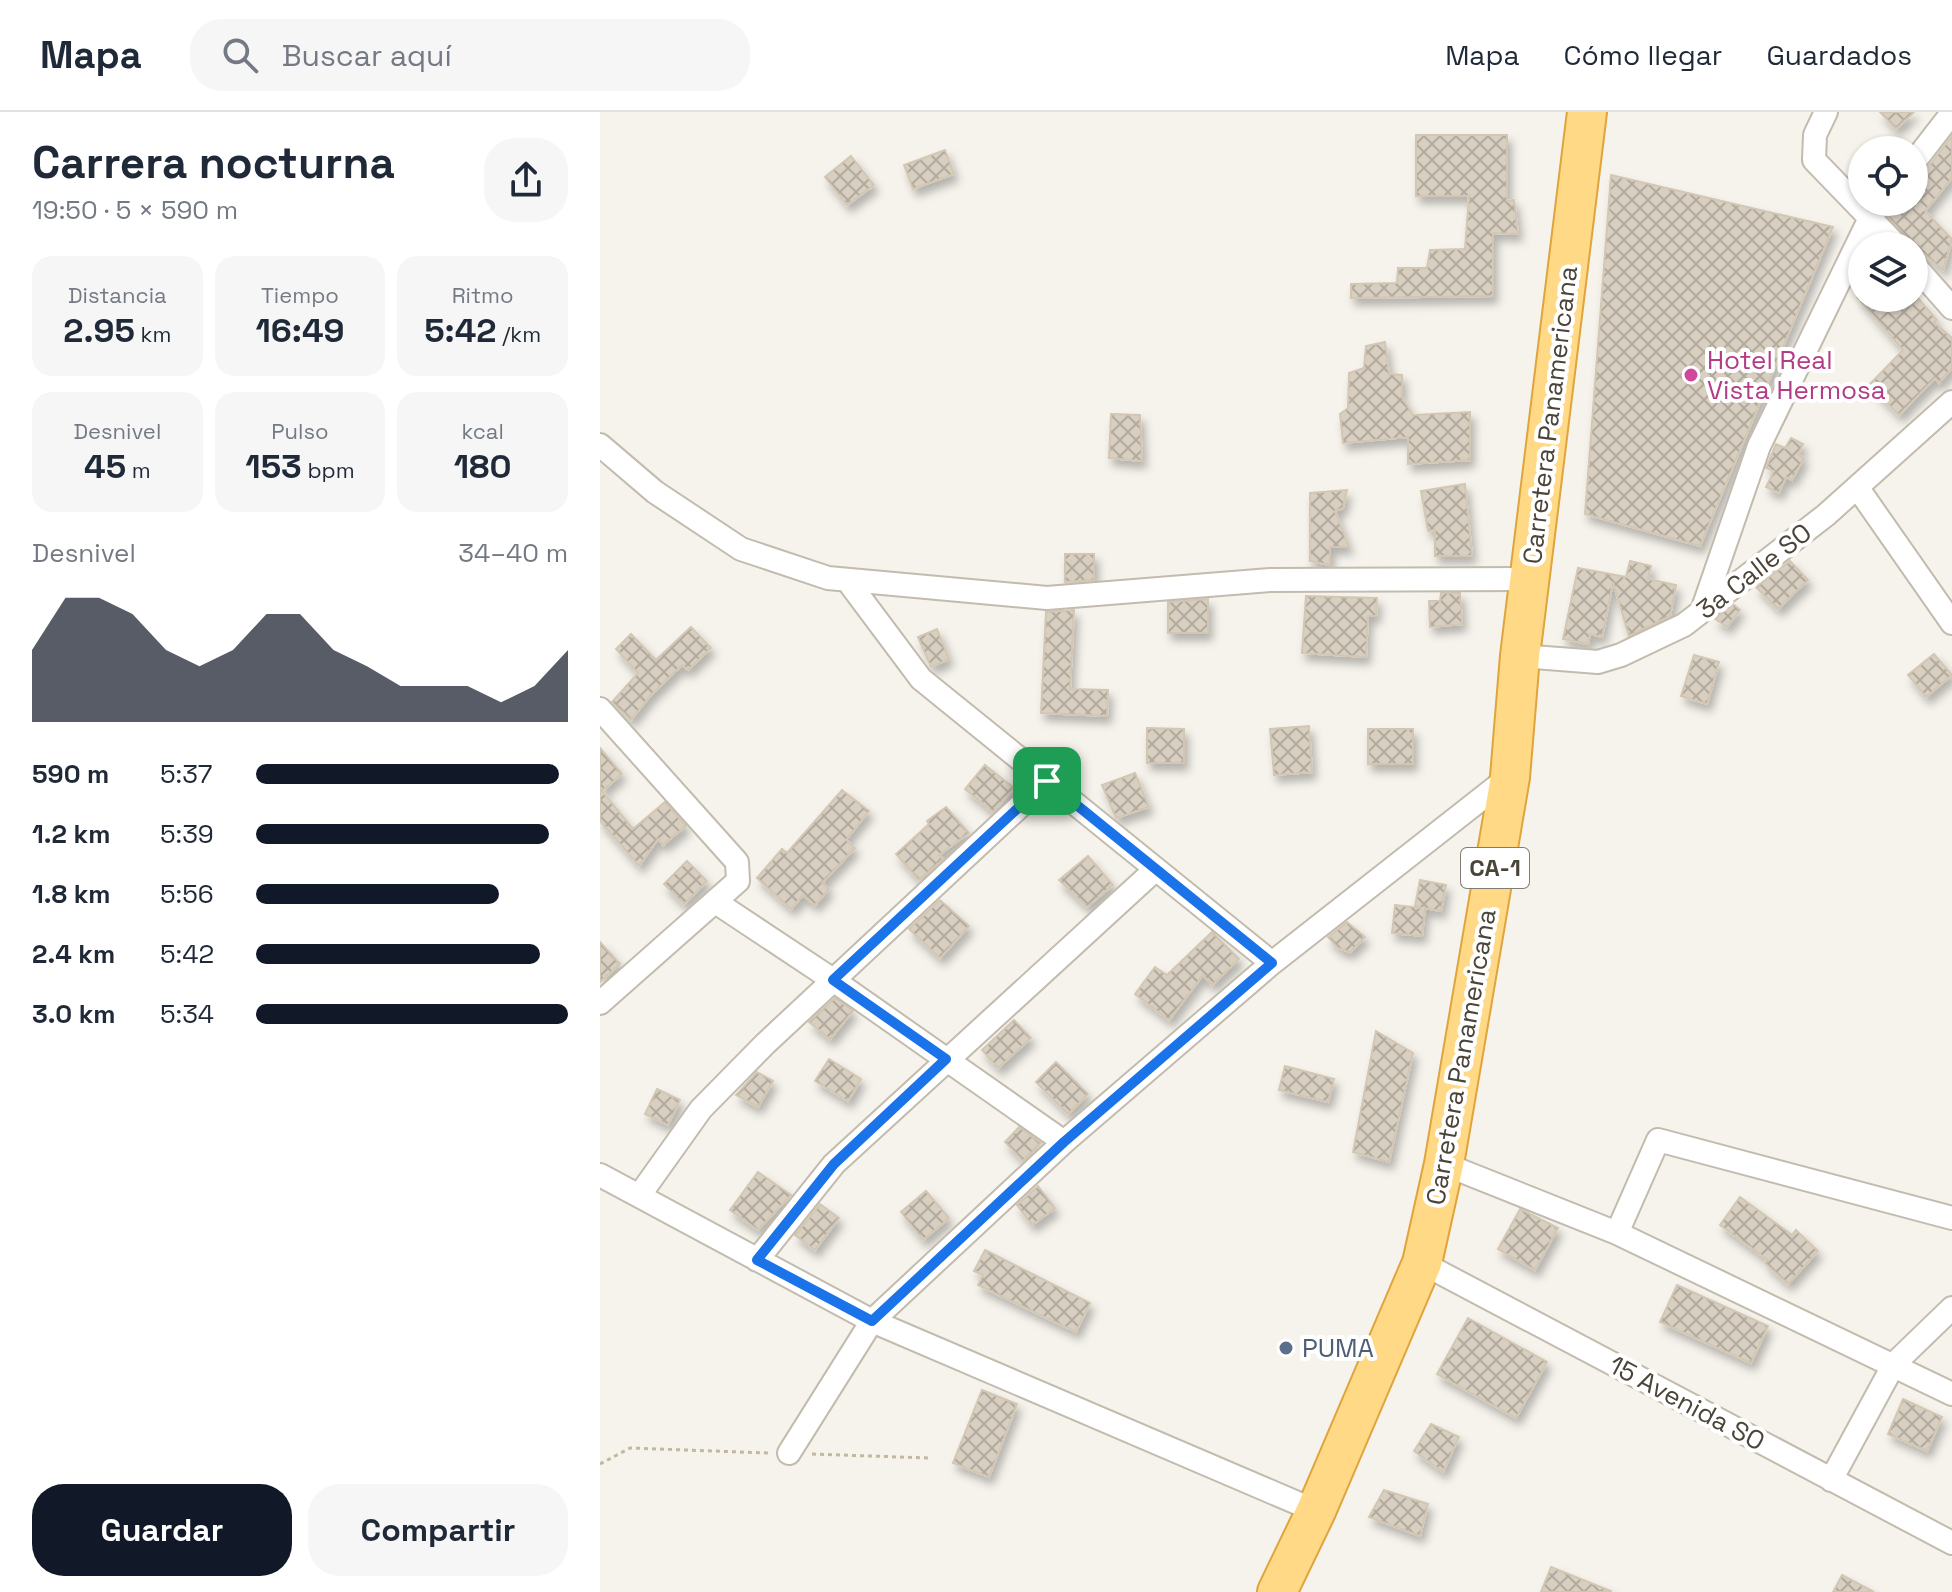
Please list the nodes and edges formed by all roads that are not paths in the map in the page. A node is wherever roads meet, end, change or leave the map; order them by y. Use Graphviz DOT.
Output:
graph roads {
  1 [pos="1587,112"];
  2 [pos="1826,112"];
  3 [pos="1952,113"];
  4 [pos="1928,144"];
  5 [pos="1848,186"];
  6 [pos="1874,216"];
  7 [pos="1928,281"];
  8 [pos="1952,308"];
  9 [pos="1952,402"];
  10 [pos="600,445"];
  11 [pos="1857,487"];
  12 [pos="1529,579"];
  13 [pos="847,580"];
  14 [pos="1702,611"];
  15 [pos="1952,623"];
  16 [pos="1520,656"];
  17 [pos="600,709"];
  18 [pos="1510,777"];
  19 [pos="1047,781"];
  20 [pos="1156,869"];
  21 [pos="717,903"];
  22 [pos="1272,963"];
  23 [pos="833,980"];
  24 [pos="600,1003"];
  25 [pos="946,1059"];
  26 [pos="1064,1142"];
  27 [pos="1444,1164"];
  28 [pos="600,1175"];
  29 [pos="639,1196"];
  30 [pos="1952,1218"];
  31 [pos="1617,1233"];
  32 [pos="757,1260"];
  33 [pos="1422,1263"];
  34 [pos="1952,1308"];
  35 [pos="872,1321"];
  36 [pos="1894,1364"];
  37 [pos="1952,1394"];
  38 [pos="789,1453"];
  39 [pos="1831,1480"];
  40 [pos="1316,1511"];
  41 [pos="1952,1543"];
  42 [pos="1277,1592"];
  1 -- 12 [label="highway, Carretera Panamericana / CA-1"];
  2 -- 5 [label="street"];
  3 -- 4 [label="street"];
  6 -- 14 [label="street"];
  7 -- 8 [label="street"];
  9 -- 11 [label="street, 3a Calle SO"];
  10 -- 13 [label="street"];
  11 -- 14 [label="street, 3a Calle SO"];
  11 -- 15 [label="street"];
  12 -- 13 [label="street"];
  12 -- 16 [label="highway, Carretera Panamericana / CA-1"];
  13 -- 19 [label="street"];
  14 -- 16 [label="street, 3a Calle SO"];
  16 -- 18 [label="highway, Carretera Panamericana / CA-1"];
  17 -- 21 [label="street"];
  18 -- 22 [label="street"];
  18 -- 27 [label="highway, Carretera Panamericana / CA-1"];
  19 -- 20 [label="street"];
  19 -- 23 [label="street"];
  20 -- 22 [label="street"];
  20 -- 25 [label="street"];
  21 -- 23 [label="street"];
  21 -- 24 [label="street"];
  22 -- 26 [label="street"];
  23 -- 25 [label="street"];
  23 -- 29 [label="street"];
  25 -- 26 [label="street"];
  25 -- 32 [label="street"];
  26 -- 35 [label="street"];
  27 -- 31 [label="street"];
  27 -- 33 [label="highway, Carretera Panamericana / CA-1"];
  28 -- 29 [label="street"];
  29 -- 32 [label="street"];
  30 -- 31 [label="street"];
  31 -- 36 [label="street"];
  32 -- 35 [label="street"];
  33 -- 39 [label="street, 15 Avenida SO"];
  33 -- 40 [label="highway, Carretera Panamericana / CA-1"];
  34 -- 36 [label="street"];
  35 -- 38 [label="street"];
  35 -- 40 [label="street"];
  36 -- 37 [label="street"];
  36 -- 39 [label="street"];
  39 -- 41 [label="street, 15 Avenida SO"];
  40 -- 42 [label="highway, Carretera Panamericana / CA-1"];
}
